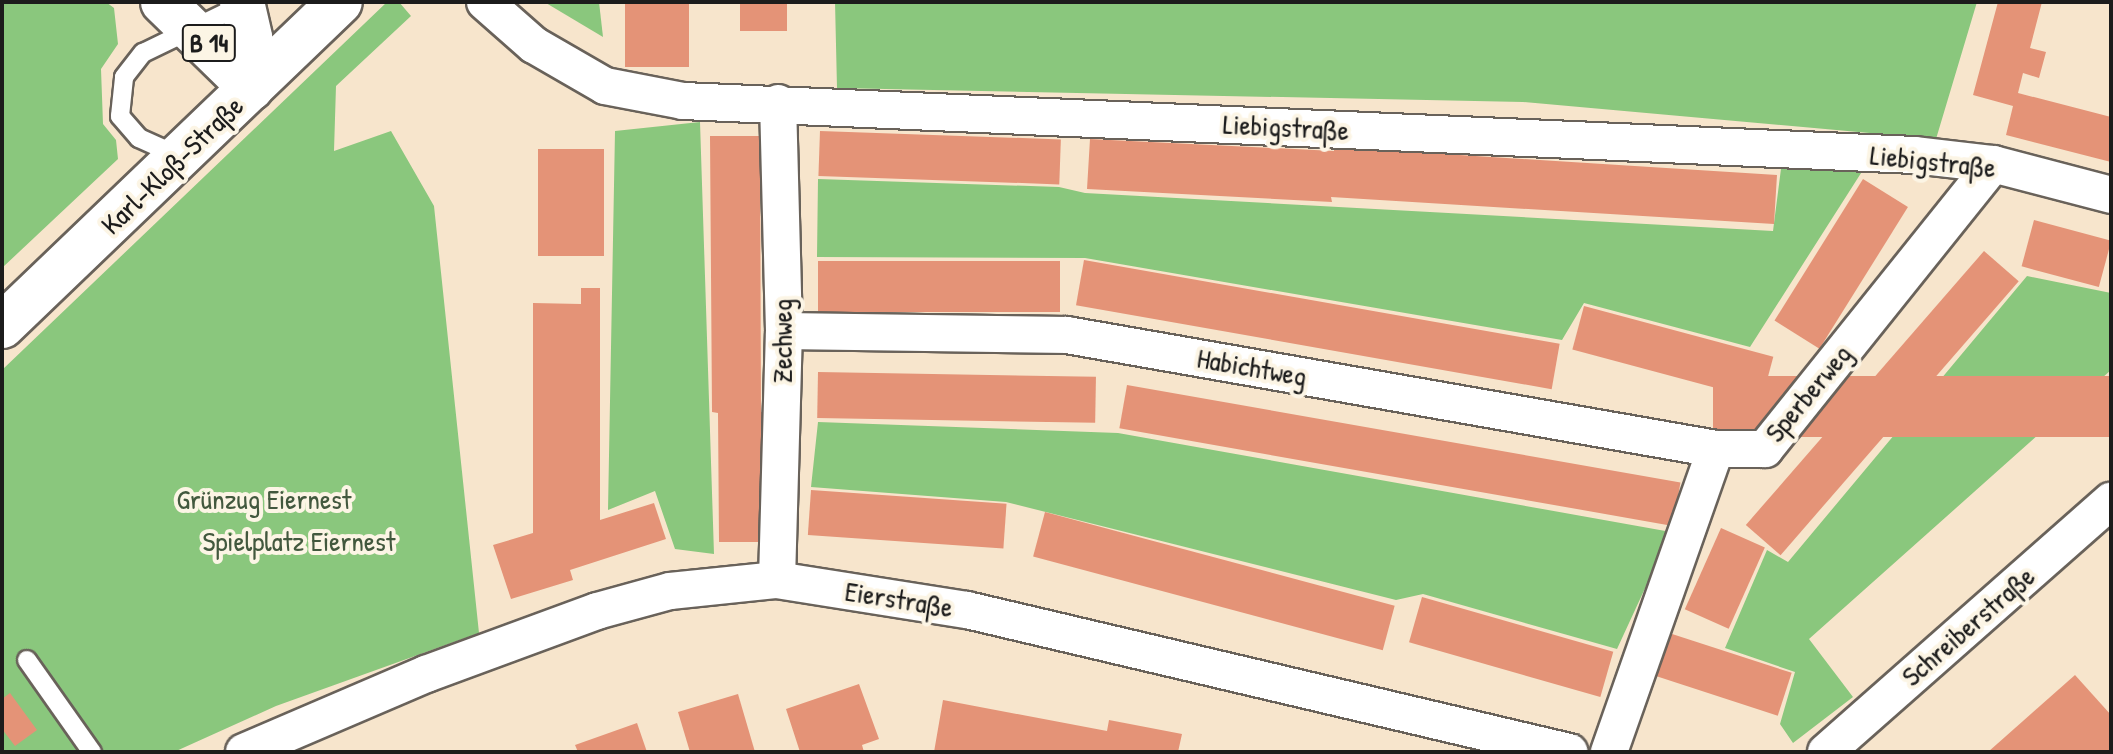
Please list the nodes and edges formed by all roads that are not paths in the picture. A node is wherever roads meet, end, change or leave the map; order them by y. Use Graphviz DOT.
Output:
graph roads {
  1 [pos="340,2"];
  2 [pos="485,2"];
  3 [pos="246,3"];
  4 [pos="178,14"];
  5 [pos="251,88"];
  6 [pos="778,103"];
  7 [pos="179,156"];
  8 [pos="1993,164"];
  9 [pos="2111,195"];
  10 [pos="2,326"];
  11 [pos="784,331"];
  12 [pos="1716,449"];
  13 [pos="2111,501"];
  14 [pos="777,580"];
  15 [pos="27,660"];
  16 [pos="92,752"];
  17 [pos="244,752"];
  18 [pos="1569,752"];
  19 [pos="1609,752"];
  20 [pos="1826,752"];
  1 -- 5 [label="main road, Karl-Kloß-Straße"];
  2 -- 6 [label="street, Liebigstraße"];
  3 -- 4 [label="lane"];
  3 -- 5 [label="main road, B 14"];
  4 -- 5 [label="main road, B 14"];
  4 -- 7 [label="lane"];
  5 -- 7 [label="main road, Karl-Kloß-Straße"];
  6 -- 8 [label="street, Liebigstraße"];
  6 -- 11 [label="street, Zechweg"];
  7 -- 10 [label="main road, Karl-Kloß-Straße"];
  8 -- 9 [label="street, Liebigstraße"];
  8 -- 12 [label="street, Sperberweg"];
  11 -- 12 [label="street, Habichtweg"];
  11 -- 14 [label="street, Zechweg"];
  12 -- 19 [label="street"];
  13 -- 20 [label="street, Schreiberstraße"];
  14 -- 17 [label="street, Eierstraße"];
  14 -- 18 [label="street, Eierstraße"];
  15 -- 16 [label="lane"];
}
